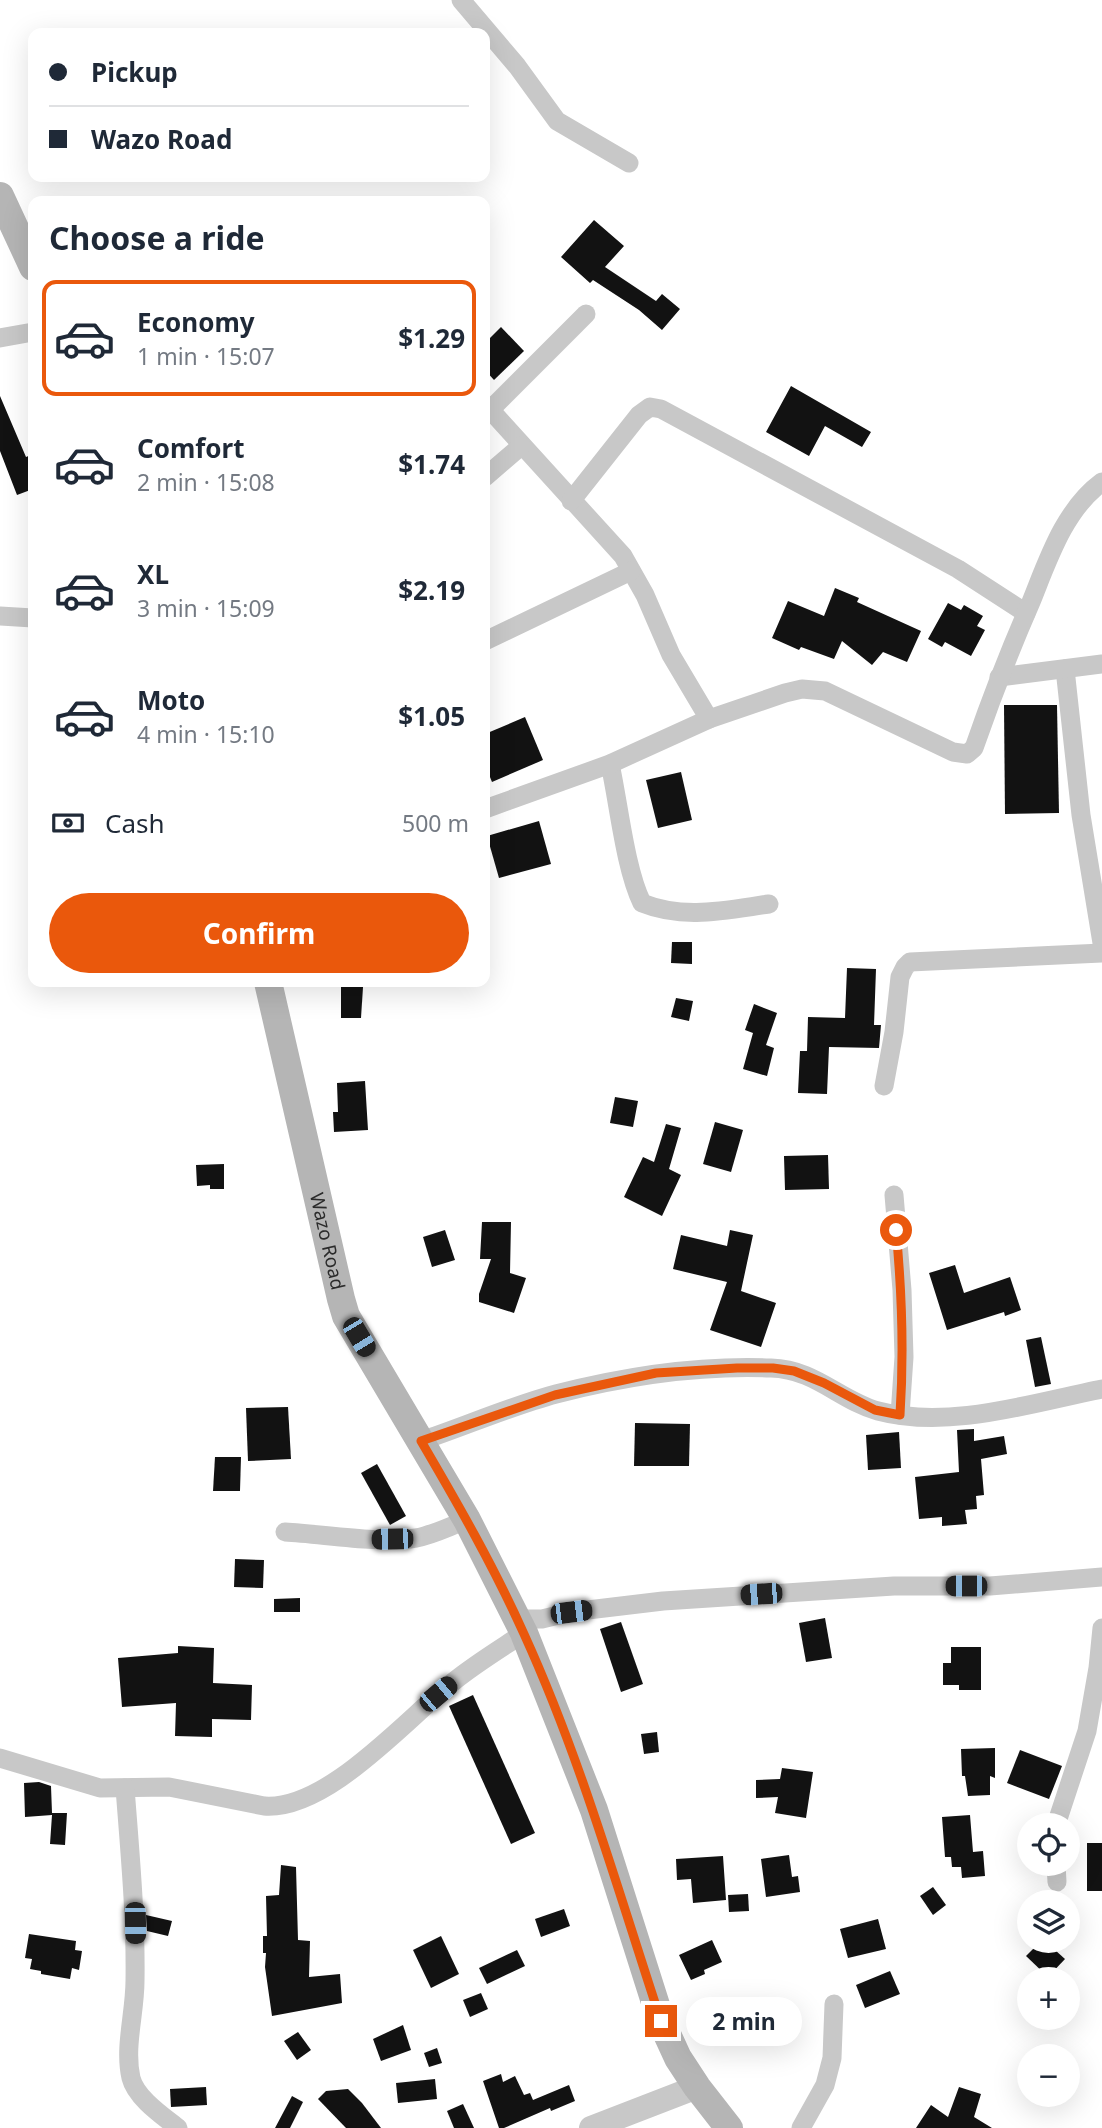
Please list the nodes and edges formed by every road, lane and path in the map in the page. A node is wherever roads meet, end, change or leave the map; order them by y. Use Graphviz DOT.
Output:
graph roads {
  1 [pos="461,0"];
  2 [pos="485,28"];
  3 [pos="490,34"];
  4 [pos="629,163"];
  5 [pos="0,196"];
  6 [pos="28,256"];
  7 [pos="586,314"];
  8 [pos="28,333"];
  9 [pos="0,338"];
  10 [pos="490,404"];
  11 [pos="490,410"];
  12 [pos="522,446"];
  13 [pos="490,473"];
  14 [pos="1102,482"];
  15 [pos="571,500"];
  16 [pos="631,571"];
  17 [pos="1026,613"];
  18 [pos="0,616"];
  19 [pos="28,618"];
  20 [pos="490,638"];
  21 [pos="1102,664"];
  22 [pos="1065,669"];
  23 [pos="999,677"];
  24 [pos="709,719"];
  25 [pos="610,764"];
  26 [pos="490,807"];
  27 [pos="769,904"];
  28 [pos="1102,943"];
  29 [pos="1102,953"];
  30 [pos="269,987"];
  31 [pos="884,1086"];
  32 [pos="894,1195"];
  33 [pos="1102,1388"];
  34 [pos="900,1415"];
  35 [pos="421,1441"];
  36 [pos="467,1520"];
  37 [pos="285,1532"];
  38 [pos="1102,1577"];
  39 [pos="520,1626"];
  40 [pos="1102,1628"];
  41 [pos="0,1758"];
  42 [pos="125,1788"];
  43 [pos="1060,1813"];
  44 [pos="834,2004"];
  45 [pos="697,2087"];
  46 [pos="178,2128"];
  47 [pos="591,2128"];
  48 [pos="729,2128"];
  49 [pos="802,2128"];
  1 -- 2 [label="street"];
  3 -- 4 [label="street"];
  5 -- 6 [label="main road"];
  7 -- 10 [label="street"];
  8 -- 9 [label="street"];
  11 -- 12 [label="street"];
  12 -- 13 [label="street"];
  12 -- 15 [label="street"];
  14 -- 17 [label="street"];
  15 -- 16 [label="street"];
  15 -- 17 [label="street"];
  16 -- 20 [label="street"];
  16 -- 24 [label="street"];
  17 -- 23 [label="street"];
  18 -- 19 [label="street"];
  21 -- 22 [label="street"];
  22 -- 23 [label="street"];
  22 -- 28 [label="street"];
  23 -- 24 [label="street"];
  24 -- 25 [label="street"];
  25 -- 26 [label="street"];
  25 -- 27 [label="street"];
  29 -- 31 [label="street"];
  30 -- 35 [label="main road, Wazo Road"];
  32 -- 34 [label="street"];
  33 -- 34 [label="street"];
  34 -- 35 [label="street"];
  35 -- 36 [label="main road, Wazo Road"];
  36 -- 37 [label="street"];
  36 -- 39 [label="main road, Wazo Road"];
  38 -- 39 [label="street"];
  39 -- 42 [label="street"];
  39 -- 45 [label="main road, Wazo Road"];
  40 -- 43 [label="street"];
  41 -- 42 [label="street"];
  42 -- 46 [label="street"];
  44 -- 49 [label="street"];
  45 -- 47 [label="street"];
  45 -- 48 [label="main road, Wazo Road"];
}
